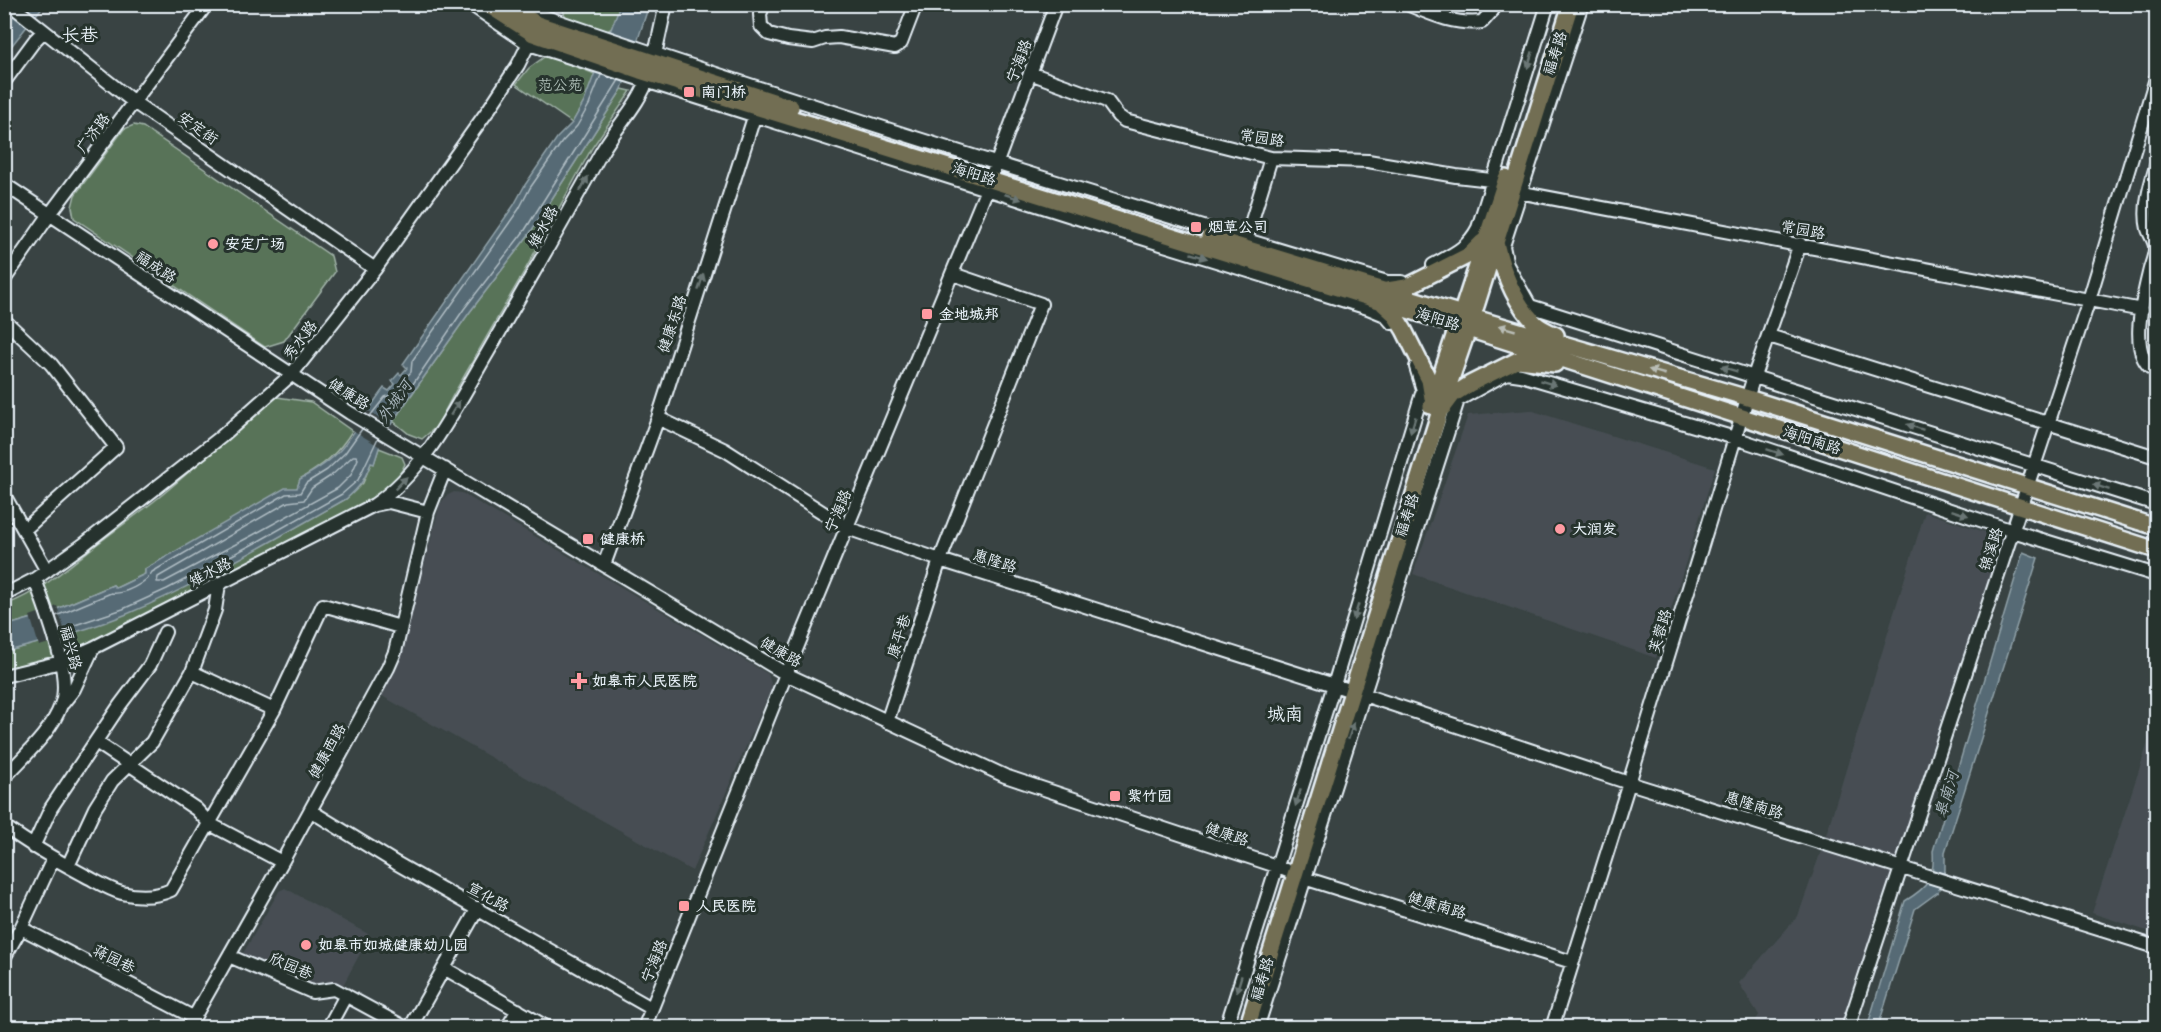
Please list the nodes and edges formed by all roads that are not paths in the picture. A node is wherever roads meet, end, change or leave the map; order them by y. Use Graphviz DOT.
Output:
graph roads {
  1 [pos="207,4"];
  2 [pos="470,4"];
  3 [pos="486,4"];
  4 [pos="507,4"];
  5 [pos="524,4"];
  6 [pos="666,4"];
  7 [pos="764,4"];
  8 [pos="916,4"];
  9 [pos="1056,4"];
  10 [pos="1407,4"];
  11 [pos="1494,4"];
  12 [pos="1548,4"];
  13 [pos="1560,4"];
  14 [pos="1571,4"];
  15 [pos="1582,4"];
  16 [pos="8,6"];
  17 [pos="537,24"];
  18 [pos="42,29"];
  19 [pos="647,66"];
  20 [pos="1030,73"];
  21 [pos="2157,78"];
  22 [pos="4,82"];
  23 [pos="759,102"];
  24 [pos="135,103"];
  25 [pos="1271,158"];
  26 [pos="2157,166"];
  27 [pos="992,175"];
  28 [pos="4,184"];
  29 [pos="1508,186"];
  30 [pos="50,214"];
  31 [pos="1246,240"];
  32 [pos="1490,241"];
  33 [pos="1800,244"];
  34 [pos="375,269"];
  35 [pos="952,274"];
  36 [pos="4,280"];
  37 [pos="1383,296"];
  38 [pos="2089,300"];
  39 [pos="2142,310"];
  40 [pos="4,320"];
  41 [pos="1464,321"];
  42 [pos="1769,336"];
  43 [pos="1583,350"];
  44 [pos="1582,366"];
  45 [pos="2157,371"];
  46 [pos="291,375"];
  47 [pos="1754,376"];
  48 [pos="1748,398"];
  49 [pos="1436,407"];
  50 [pos="1742,417"];
  51 [pos="658,418"];
  52 [pos="2048,424"];
  53 [pos="1735,438"];
  54 [pos="424,457"];
  55 [pos="2157,457"];
  56 [pos="2034,465"];
  57 [pos="445,469"];
  58 [pos="2027,487"];
  59 [pos="4,495"];
  60 [pos="2157,504"];
  61 [pos="374,505"];
  62 [pos="2020,508"];
  63 [pos="428,512"];
  64 [pos="2157,527"];
  65 [pos="847,528"];
  66 [pos="24,530"];
  67 [pos="2013,531"];
  68 [pos="2157,550"];
  69 [pos="940,560"];
  70 [pos="604,565"];
  71 [pos="47,571"];
  72 [pos="2157,575"];
  73 [pos="35,579"];
  74 [pos="219,584"];
  75 [pos="4,595"];
  76 [pos="400,627"];
  77 [pos="165,632"];
  78 [pos="93,648"];
  79 [pos="59,656"];
  80 [pos="192,672"];
  81 [pos="786,674"];
  82 [pos="4,676"];
  83 [pos="1348,689"];
  84 [pos="62,704"];
  85 [pos="274,710"];
  86 [pos="887,722"];
  87 [pos="96,742"];
  88 [pos="129,763"];
  89 [pos="4,778"];
  90 [pos="1629,783"];
  91 [pos="310,811"];
  92 [pos="210,824"];
  93 [pos="4,826"];
  94 [pos="33,847"];
  95 [pos="53,858"];
  96 [pos="282,862"];
  97 [pos="68,866"];
  98 [pos="1902,867"];
  99 [pos="1290,871"];
  100 [pos="478,908"];
  101 [pos="21,928"];
  102 [pos="2157,947"];
  103 [pos="229,956"];
  104 [pos="4,958"];
  105 [pos="1572,962"];
  106 [pos="444,968"];
  107 [pos="346,995"];
  108 [pos="651,1008"];
  109 [pos="518,1010"];
  110 [pos="190,1022"];
  111 [pos="328,1028"];
  112 [pos="408,1028"];
  113 [pos="507,1028"];
  114 [pos="548,1028"];
  115 [pos="644,1028"];
  116 [pos="1226,1028"];
  117 [pos="1238,1028"];
  118 [pos="1247,1028"];
  119 [pos="1257,1028"];
  120 [pos="1552,1028"];
  121 [pos="1848,1028"];
  1 -- 24 [label="street, 广济路"];
  2 -- 17 [label="street"];
  3 -- 17 [label="main road, 海阳路"];
  4 -- 17 [label="main road, 海阳路"];
  5 -- 17 [label="street"];
  6 -- 19 [label="street, 雉水路"];
  7 -- 8 [label="street"];
  9 -- 20 [label="street, 宁海路"];
  10 -- 11 [label="street"];
  12 -- 29 [label="street, one-way"];
  13 -- 29 [label="main road, 福寿路"];
  14 -- 29 [label="main road, 福寿路"];
  15 -- 29 [label="street"];
  16 -- 18 [label="street, 安定街"];
  17 -- 19 [label="main road, 海阳路"];
  17 -- 34 [label="street, 秀水路"];
  18 -- 22 [label="street"];
  18 -- 24 [label="street, 安定街"];
  19 -- 23 [label="main road, 海阳路"];
  54 -- 19 [label="street, 雉水路, one-way"];
  20 -- 25 [label="street, 常园路"];
  20 -- 27 [label="street, 宁海路"];
  21 -- 38 [label="street, 锦溪路"];
  23 -- 27 [label="main road, 海阳路"];
  51 -- 23 [label="street, 健康东路, one-way"];
  24 -- 30 [label="street, 广济路"];
  24 -- 34 [label="street, 安定街"];
  25 -- 29 [label="street, 常园路"];
  25 -- 31 [label="street"];
  26 -- 39 [label="street"];
  27 -- 31 [label="street"];
  27 -- 35 [label="street, 宁海路"];
  27 -- 37 [label="main road, 海阳路"];
  27 -- 83 [label="street, one-way"];
  28 -- 30 [label="street, 福成路"];
  29 -- 31 [label="street"];
  29 -- 32 [label="main road, 福寿路"];
  29 -- 33 [label="street, 常园路"];
  47 -- 29 [label="street, one-way"];
  30 -- 36 [label="street, 广济路"];
  30 -- 46 [label="street, 福成路"];
  32 -- 37 [label="main road"];
  32 -- 41 [label="main road, 福寿路"];
  32 -- 43 [label="main road"];
  33 -- 38 [label="street, 常园路"];
  33 -- 42 [label="street, 芙蓉路"];
  34 -- 46 [label="street, 秀水路"];
  35 -- 65 [label="street, 宁海路"];
  35 -- 69 [label="street, 康平巷"];
  37 -- 41 [label="main road, 海阳路"];
  37 -- 49 [label="main road"];
  38 -- 39 [label="street, 常园路"];
  38 -- 52 [label="street, 锦溪路"];
  39 -- 45 [label="street"];
  40 -- 66 [label="street"];
  43 -- 41 [label="main road, 海阳南路, one-way"];
  41 -- 44 [label="main road, 海阳南路"];
  41 -- 49 [label="main road, 福寿路"];
  42 -- 47 [label="street, 芙蓉路"];
  42 -- 52 [label="street"];
  48 -- 43 [label="main road, 海阳南路, one-way"];
  44 -- 49 [label="main road"];
  44 -- 50 [label="main road, 海阳南路"];
  46 -- 54 [label="street, 健康路"];
  46 -- 71 [label="street, 秀水路"];
  47 -- 48 [label="street, 芙蓉路"];
  56 -- 47 [label="street, one-way"];
  48 -- 50 [label="street, 芙蓉路"];
  48 -- 58 [label="main road, 海阳南路"];
  49 -- 83 [label="main road, 福寿路"];
  50 -- 53 [label="street, 芙蓉路"];
  50 -- 62 [label="main road, 海阳南路"];
  51 -- 65 [label="street, 惠隆路"];
  51 -- 70 [label="street, 健康东路"];
  52 -- 55 [label="street"];
  52 -- 56 [label="street, 锦溪路"];
  53 -- 67 [label="street, one-way"];
  83 -- 53 [label="street, one-way"];
  53 -- 90 [label="street, 芙蓉路"];
  54 -- 57 [label="street, 健康路"];
  61 -- 54 [label="street, 雉水路, one-way"];
  56 -- 58 [label="street, 锦溪路"];
  60 -- 56 [label="street, one-way"];
  57 -- 63 [label="street, 健康西路"];
  57 -- 70 [label="street, 健康路"];
  58 -- 62 [label="street, 锦溪路"];
  58 -- 64 [label="main road, 海阳南路"];
  59 -- 66 [label="street"];
  61 -- 63 [label="street, 雉水路"];
  61 -- 74 [label="street, 雉水路"];
  62 -- 67 [label="street, 锦溪路"];
  62 -- 68 [label="main road, 海阳南路"];
  63 -- 76 [label="street, 健康西路"];
  65 -- 69 [label="street, 惠隆路"];
  65 -- 81 [label="street, 宁海路"];
  66 -- 71 [label="street"];
  67 -- 72 [label="street"];
  67 -- 98 [label="street, 锦溪路"];
  69 -- 83 [label="street, 惠隆路"];
  69 -- 86 [label="street, 康平巷"];
  70 -- 81 [label="street, 健康路"];
  71 -- 73 [label="street, 秀水路"];
  73 -- 75 [label="street, 秀水路"];
  73 -- 79 [label="street, 福兴路"];
  74 -- 78 [label="street, 雉水路"];
  74 -- 80 [label="street"];
  76 -- 85 [label="street"];
  76 -- 91 [label="street, 健康西路"];
  77 -- 87 [label="street"];
  78 -- 79 [label="street, 雉水路"];
  78 -- 84 [label="street"];
  79 -- 82 [label="street, 雉水路"];
  79 -- 84 [label="street, 福兴路"];
  80 -- 85 [label="street"];
  80 -- 88 [label="street"];
  81 -- 86 [label="street, 健康路"];
  81 -- 108 [label="street, 宁海路"];
  83 -- 90 [label="street, 惠隆南路"];
  83 -- 99 [label="main road, 福寿路"];
  84 -- 89 [label="street"];
  85 -- 92 [label="street"];
  86 -- 99 [label="street, 健康路"];
  87 -- 88 [label="street"];
  87 -- 94 [label="street"];
  88 -- 92 [label="street"];
  88 -- 97 [label="street"];
  90 -- 98 [label="street, 惠隆南路"];
  90 -- 105 [label="street, 芙蓉路"];
  91 -- 96 [label="street, 健康西路"];
  91 -- 100 [label="street, 宣化路"];
  92 -- 96 [label="street"];
  92 -- 97 [label="street"];
  93 -- 94 [label="street"];
  94 -- 95 [label="street"];
  95 -- 97 [label="street"];
  95 -- 101 [label="street"];
  96 -- 103 [label="street, 健康西路"];
  98 -- 102 [label="street, 惠隆南路"];
  98 -- 121 [label="street, 锦溪路"];
  99 -- 105 [label="street, 健康南路"];
  99 -- 116 [label="street, one-way"];
  99 -- 117 [label="main road, 福寿路"];
  99 -- 118 [label="main road, 福寿路"];
  99 -- 119 [label="street"];
  100 -- 106 [label="street"];
  100 -- 108 [label="street, 宣化路"];
  101 -- 104 [label="street"];
  101 -- 110 [label="street, 蒋园巷"];
  103 -- 107 [label="street, 欣园巷"];
  103 -- 110 [label="street, 健康西路"];
  105 -- 120 [label="street, 芙蓉路"];
  106 -- 109 [label="street"];
  106 -- 112 [label="street"];
  107 -- 111 [label="street"];
  107 -- 112 [label="street, 欣园巷"];
  108 -- 115 [label="street, 宁海路"];
  109 -- 113 [label="street"];
  109 -- 114 [label="street"];
}
